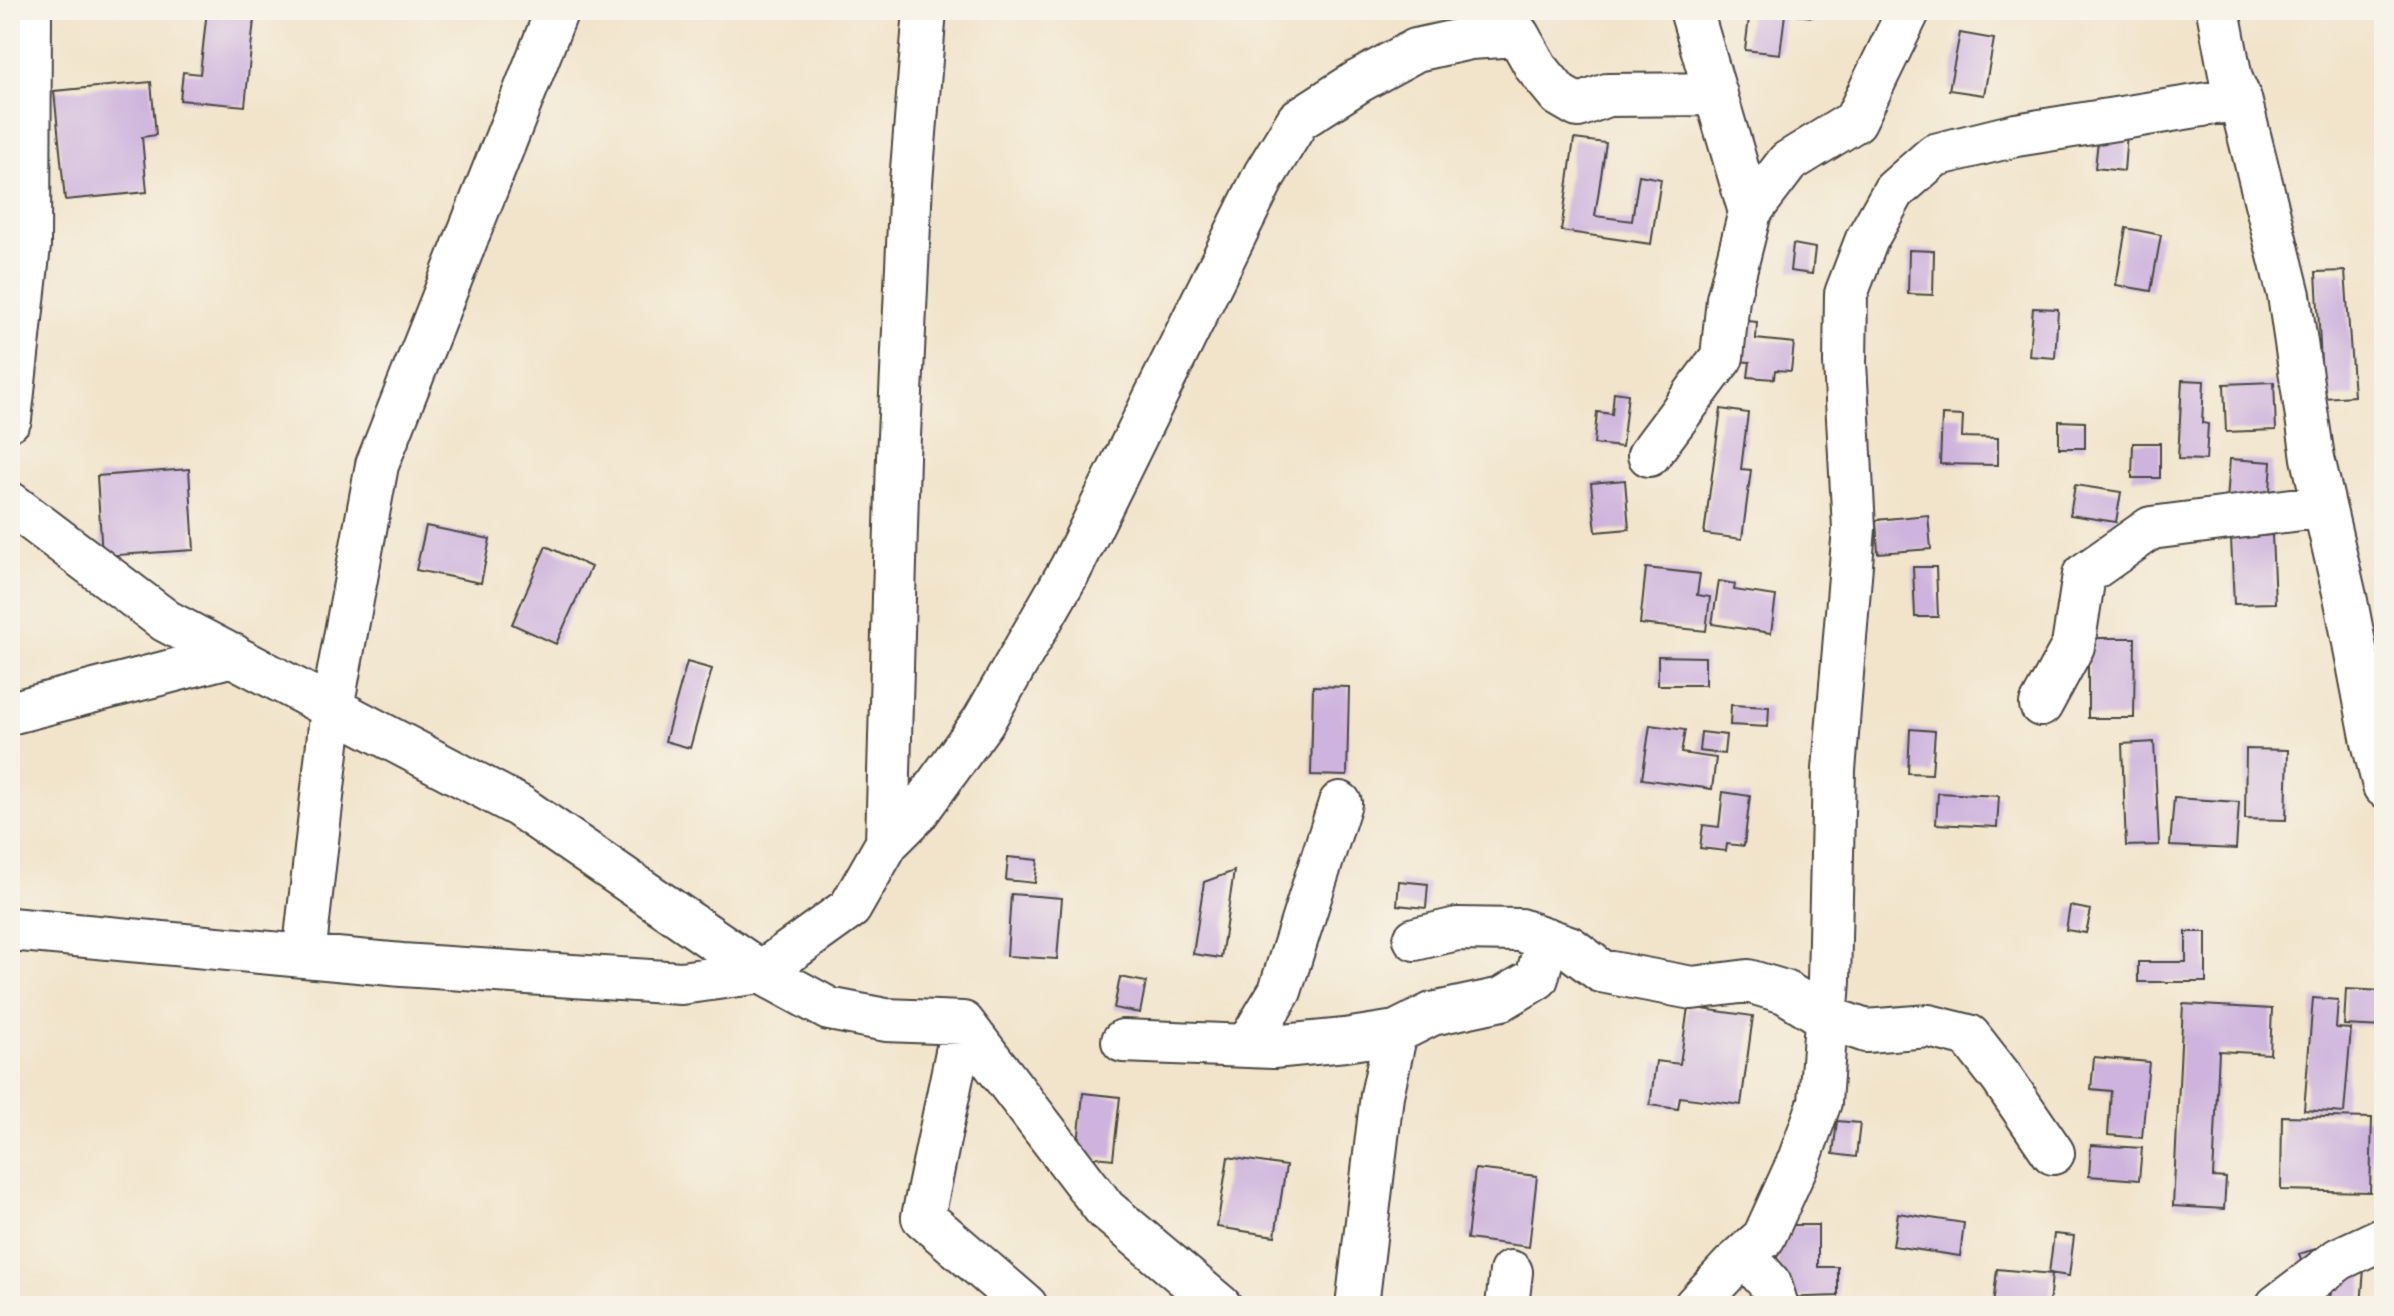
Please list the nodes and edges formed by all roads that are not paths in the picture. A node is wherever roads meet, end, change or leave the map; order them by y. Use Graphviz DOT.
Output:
graph roads {
  1 [pos="557,10"];
  2 [pos="925,10"];
  3 [pos="1691,10"];
  4 [pos="1909,10"];
  5 [pos="2218,10"];
  6 [pos="24,18"];
  7 [pos="1516,23"];
  8 [pos="1716,94"];
  9 [pos="2240,99"];
  10 [pos="1750,212"];
  11 [pos="20,250"];
  12 [pos="10,419"];
  13 [pos="1649,455"];
  14 [pos="10,503"];
  15 [pos="2324,506"];
  16 [pos="233,655"];
  17 [pos="2041,705"];
  18 [pos="332,708"];
  19 [pos="10,713"];
  20 [pos="2384,786"];
  21 [pos="1340,803"];
  22 [pos="887,843"];
  23 [pos="10,929"];
  24 [pos="1415,939"];
  25 [pos="1547,939"];
  26 [pos="304,956"];
  27 [pos="761,972"];
  28 [pos="1826,1017"];
  29 [pos="963,1023"];
  30 [pos="1396,1032"];
  31 [pos="1123,1041"];
  32 [pos="1247,1046"];
  33 [pos="2053,1153"];
  34 [pos="2384,1238"];
  35 [pos="1745,1255"];
  36 [pos="1180,1293"];
  37 [pos="1026,1306"];
  38 [pos="1220,1306"];
  39 [pos="1357,1306"];
  40 [pos="1695,1306"];
  41 [pos="1777,1306"];
  42 [pos="2277,1306"];
  1 -- 18 [label="street"];
  2 -- 22 [label="street"];
  3 -- 8 [label="street"];
  4 -- 10 [label="street"];
  5 -- 9 [label="street"];
  6 -- 11 [label="street"];
  7 -- 8 [label="street"];
  7 -- 22 [label="street"];
  8 -- 10 [label="street"];
  9 -- 15 [label="street"];
  9 -- 28 [label="street"];
  10 -- 13 [label="street"];
  11 -- 12 [label="street"];
  14 -- 16 [label="street"];
  15 -- 17 [label="street"];
  15 -- 20 [label="street"];
  16 -- 18 [label="street"];
  16 -- 19 [label="street"];
  18 -- 26 [label="street"];
  18 -- 27 [label="street"];
  21 -- 32 [label="street"];
  22 -- 27 [label="street"];
  23 -- 26 [label="street"];
  24 -- 25 [label="street"];
  25 -- 28 [label="street"];
  25 -- 30 [label="street"];
  26 -- 27 [label="street"];
  27 -- 29 [label="street"];
  28 -- 33 [label="street"];
  28 -- 35 [label="street"];
  29 -- 36 [label="street"];
  29 -- 37 [label="street"];
  30 -- 32 [label="street"];
  30 -- 39 [label="street"];
  31 -- 32 [label="street"];
  34 -- 42 [label="street"];
  35 -- 40 [label="street"];
  35 -- 41 [label="street"];
  36 -- 38 [label="street"];
}
